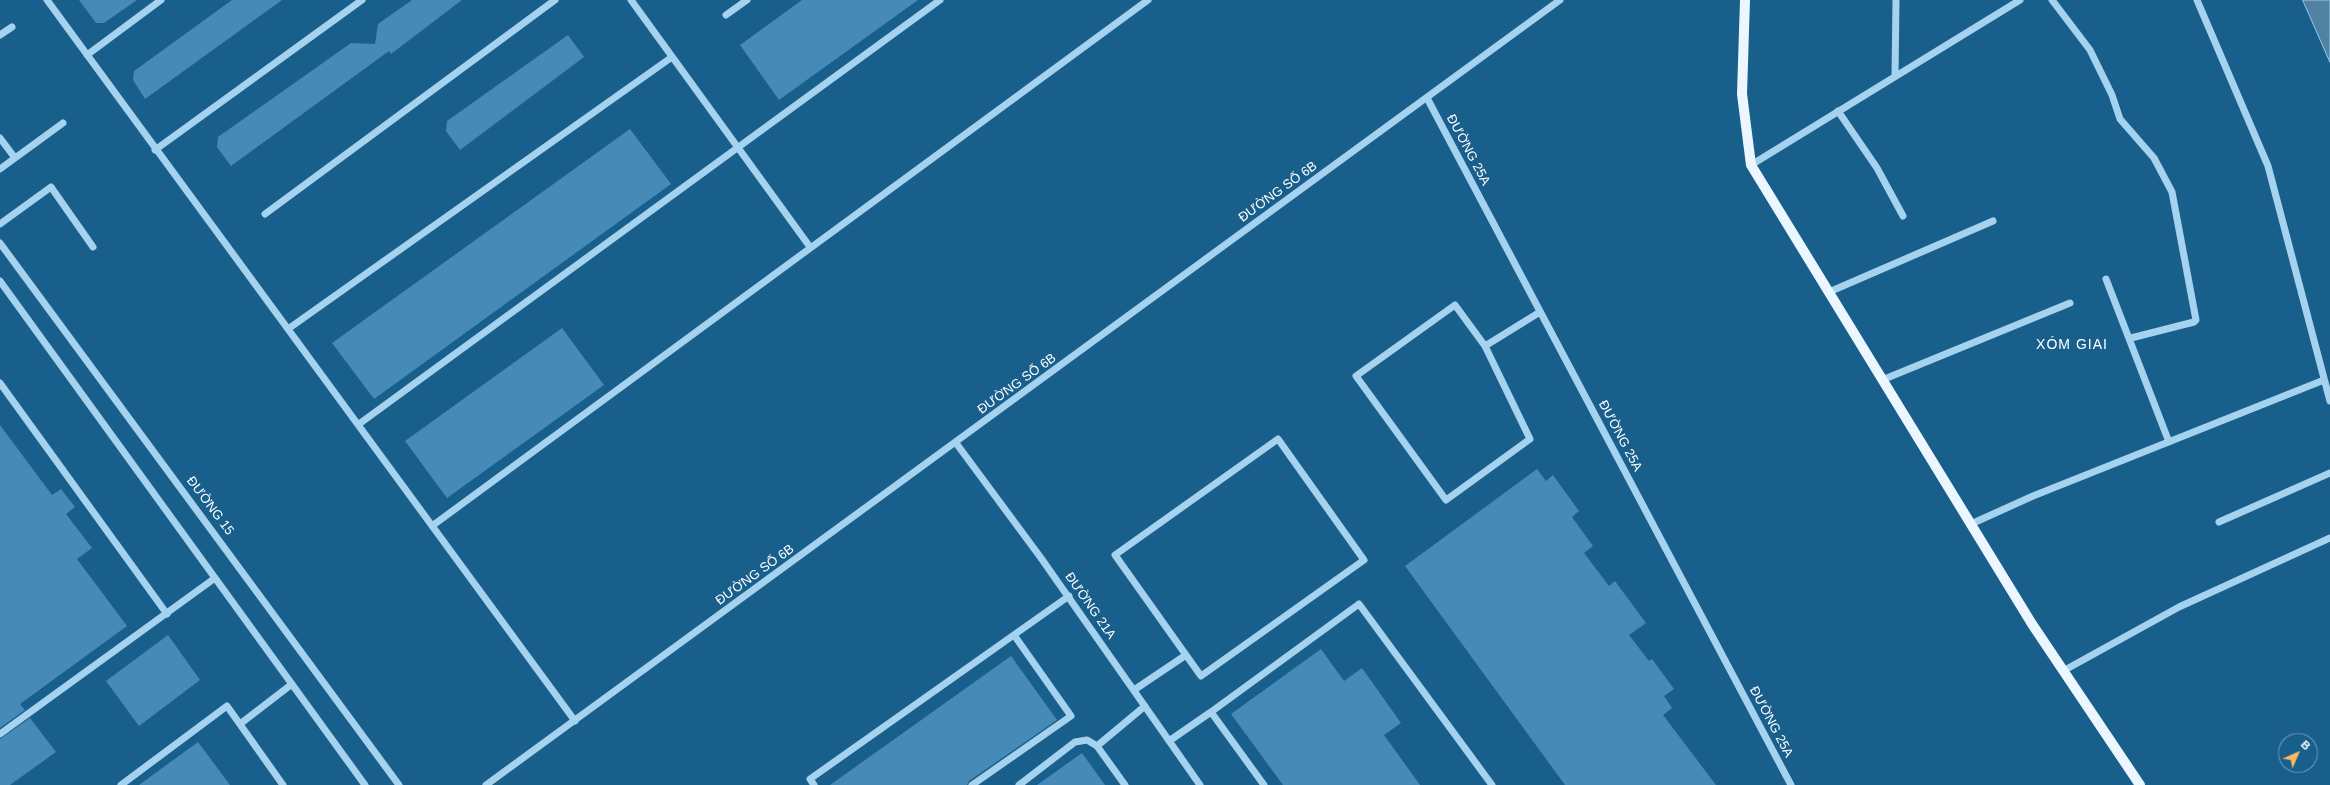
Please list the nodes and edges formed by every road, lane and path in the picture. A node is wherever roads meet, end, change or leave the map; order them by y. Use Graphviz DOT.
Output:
graph roads {
  1 [pos="47,0"];
  2 [pos="161,0"];
  3 [pos="362,0"];
  4 [pos="555,0"];
  5 [pos="631,0"];
  6 [pos="747,0"];
  7 [pos="940,0"];
  8 [pos="1148,0"];
  9 [pos="1560,0"];
  10 [pos="1745,0"];
  11 [pos="1896,0"];
  12 [pos="2020,0"];
  13 [pos="2052,0"];
  14 [pos="2197,0"];
  15 [pos="726,16"];
  16 [pos="12,27"];
  17 [pos="0,35"];
  18 [pos="87,55"];
  19 [pos="672,57"];
  20 [pos="1895,76"];
  21 [pos="1427,98"];
  22 [pos="1838,112"];
  23 [pos="63,123"];
  24 [pos="0,138"];
  25 [pos="738,148"];
  26 [pos="155,150"];
  27 [pos="15,158"];
  28 [pos="1751,165"];
  29 [pos="0,169"];
  30 [pos="264,214"];
  31 [pos="1903,216"];
  32 [pos="1993,221"];
  33 [pos="0,224"];
  34 [pos="0,243"];
  35 [pos="92,247"];
  36 [pos="810,247"];
  37 [pos="2106,279"];
  38 [pos="0,281"];
  39 [pos="1829,292"];
  40 [pos="2070,303"];
  41 [pos="1540,312"];
  42 [pos="288,329"];
  43 [pos="2131,338"];
  44 [pos="1485,346"];
  45 [pos="1882,380"];
  46 [pos="2324,380"];
  47 [pos="0,383"];
  48 [pos="2330,401"];
  49 [pos="359,424"];
  50 [pos="956,442"];
  51 [pos="2169,442"];
  52 [pos="2330,473"];
  53 [pos="2219,522"];
  54 [pos="1970,524"];
  55 [pos="432,526"];
  56 [pos="2330,538"];
  57 [pos="215,578"];
  58 [pos="1069,596"];
  59 [pos="167,614"];
  60 [pos="1014,635"];
  61 [pos="1186,655"];
  62 [pos="2063,671"];
  63 [pos="292,684"];
  64 [pos="1134,690"];
  65 [pos="1145,706"];
  66 [pos="1211,712"];
  67 [pos="575,721"];
  68 [pos="240,724"];
  69 [pos="0,734"];
  70 [pos="1169,740"];
  71 [pos="1097,746"];
  72 [pos="121,785"];
  73 [pos="283,785"];
  74 [pos="365,785"];
  75 [pos="399,785"];
  76 [pos="486,785"];
  77 [pos="814,785"];
  78 [pos="972,785"];
  79 [pos="1019,785"];
  80 [pos="1125,785"];
  81 [pos="1200,785"];
  82 [pos="1264,785"];
  83 [pos="1492,785"];
  84 [pos="1791,785"];
  85 [pos="2140,785"];
  1 -- 18 [label="street"];
  2 -- 18 [label="street"];
  3 -- 26 [label="street"];
  4 -- 30 [label="street"];
  5 -- 19 [label="street"];
  6 -- 15 [label="street"];
  7 -- 25 [label="street"];
  8 -- 36 [label="street"];
  9 -- 21 [label="street, ĐƯỜNG SỐ 6B"];
  10 -- 28 [label="main road"];
  11 -- 20 [label="street"];
  12 -- 20 [label="street"];
  13 -- 43 [label="street"];
  14 -- 46 [label="street"];
  16 -- 17 [label="street"];
  18 -- 26 [label="street"];
  19 -- 25 [label="street"];
  19 -- 42 [label="street"];
  20 -- 22 [label="street"];
  21 -- 41 [label="street, ĐƯỜNG 25A"];
  21 -- 50 [label="street, ĐƯỜNG SỐ 6B"];
  22 -- 28 [label="street"];
  22 -- 31 [label="street"];
  23 -- 27 [label="street"];
  24 -- 27 [label="street"];
  25 -- 36 [label="street"];
  25 -- 49 [label="street"];
  26 -- 42 [label="street"];
  27 -- 29 [label="street"];
  28 -- 39 [label="main road"];
  32 -- 39 [label="street"];
  33 -- 35 [label="street"];
  34 -- 75 [label="street, ĐƯỜNG 15"];
  36 -- 55 [label="street"];
  37 -- 43 [label="street"];
  38 -- 57 [label="street"];
  39 -- 45 [label="main road"];
  40 -- 45 [label="street"];
  41 -- 44 [label="street"];
  41 -- 84 [label="street, ĐƯỜNG 25A"];
  42 -- 49 [label="street"];
  43 -- 51 [label="street"];
  44 -- 44 [label="street"];
  45 -- 54 [label="main road"];
  46 -- 48 [label="street"];
  46 -- 51 [label="street"];
  47 -- 59 [label="street"];
  49 -- 55 [label="street"];
  50 -- 58 [label="street, ĐƯỜNG 21A"];
  50 -- 67 [label="street, ĐƯỜNG SỐ 6B"];
  51 -- 54 [label="street"];
  52 -- 53 [label="street"];
  54 -- 62 [label="main road"];
  55 -- 67 [label="street"];
  56 -- 62 [label="street"];
  57 -- 59 [label="street"];
  57 -- 63 [label="street"];
  58 -- 60 [label="street"];
  58 -- 64 [label="street, ĐƯỜNG 21A"];
  59 -- 69 [label="street"];
  60 -- 77 [label="street"];
  60 -- 78 [label="street"];
  61 -- 61 [label="street"];
  61 -- 64 [label="street"];
  62 -- 85 [label="main road"];
  63 -- 68 [label="street"];
  63 -- 74 [label="street"];
  64 -- 65 [label="street, ĐƯỜNG 21A"];
  65 -- 70 [label="street, ĐƯỜNG 21A"];
  65 -- 71 [label="street"];
  66 -- 70 [label="street"];
  66 -- 82 [label="street"];
  66 -- 83 [label="street"];
  67 -- 76 [label="street, ĐƯỜNG SỐ 6B"];
  68 -- 72 [label="street"];
  68 -- 73 [label="street"];
  70 -- 81 [label="street, ĐƯỜNG 21A"];
  71 -- 79 [label="street"];
  71 -- 80 [label="street"];
}
